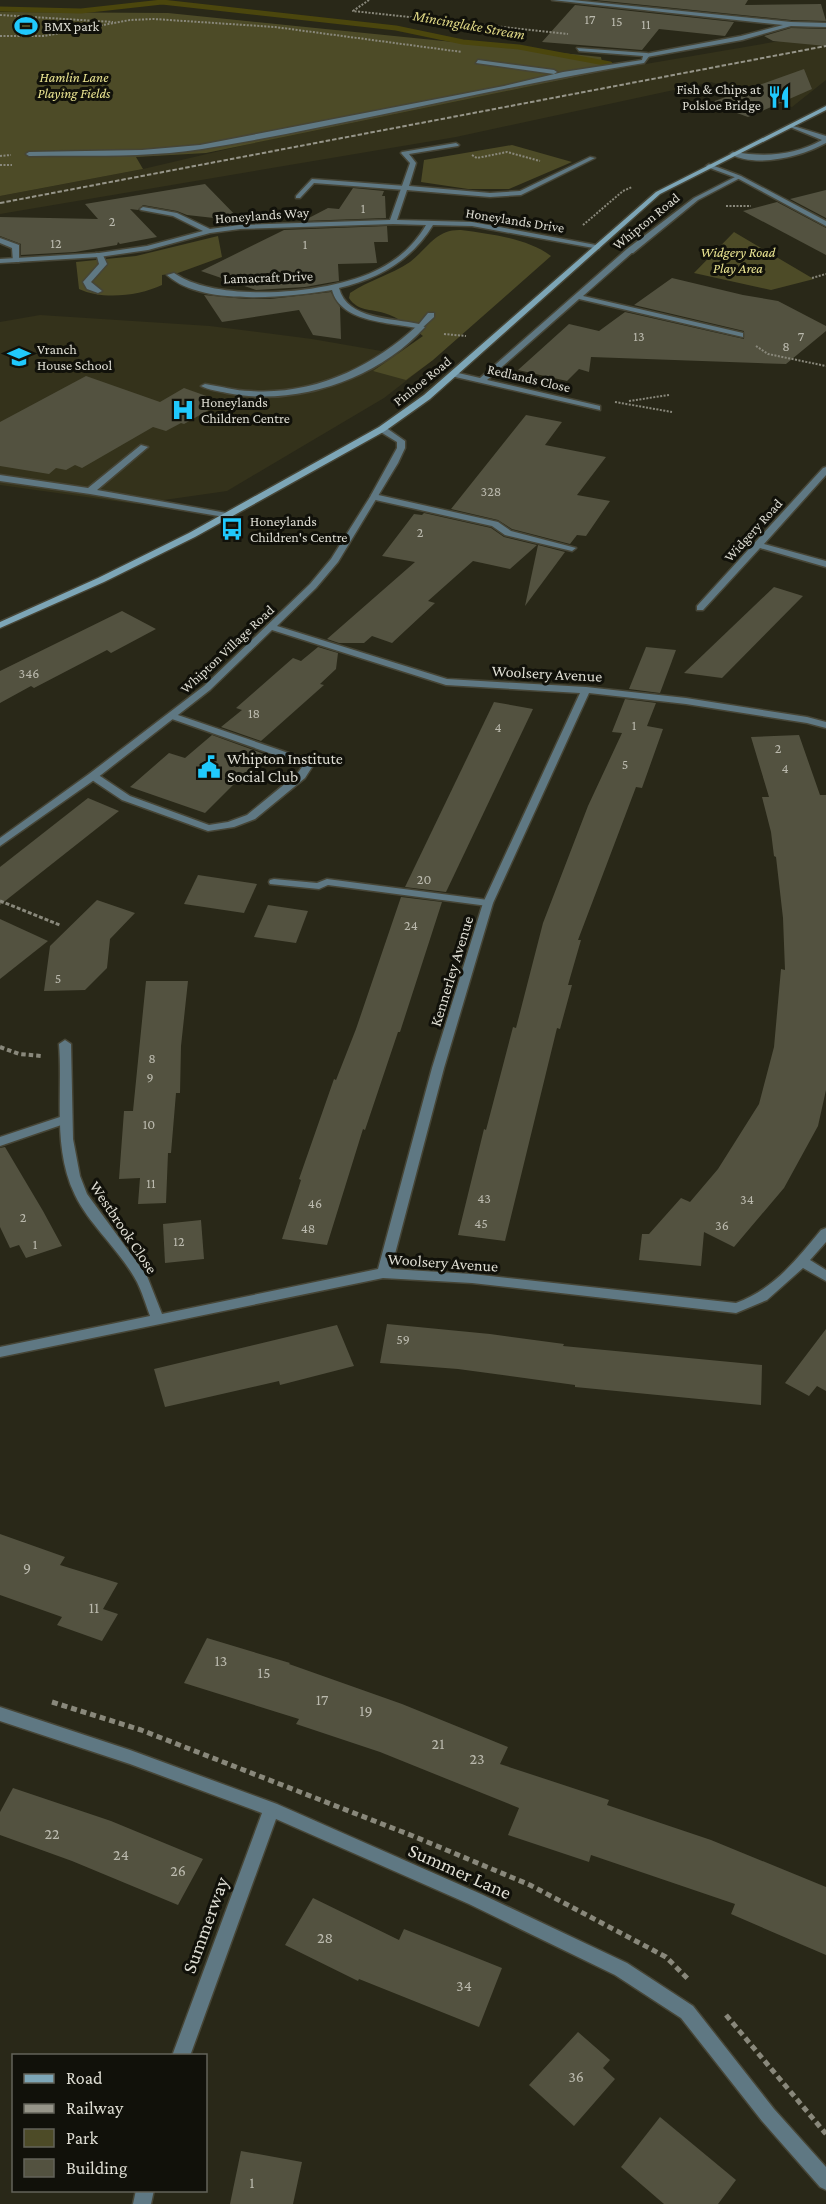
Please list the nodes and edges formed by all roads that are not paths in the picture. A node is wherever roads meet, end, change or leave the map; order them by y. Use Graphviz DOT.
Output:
graph roads {
  1 [pos="555,0"];
  2 [pos="791,24"];
  3 [pos="826,25"];
  4 [pos="579,49"];
  5 [pos="647,55"];
  6 [pos="478,62"];
  7 [pos="563,74"];
  8 [pos="826,108"];
  9 [pos="792,126"];
  10 [pos="456,145"];
  11 [pos="28,154"];
  12 [pos="733,154"];
  13 [pos="592,158"];
  14 [pos="709,166"];
  15 [pos="739,177"];
  16 [pos="405,188"];
  17 [pos="298,196"];
  18 [pos="143,209"];
  19 [pos="393,222"];
  20 [pos="431,222"];
  21 [pos="826,224"];
  22 [pos="209,231"];
  23 [pos="0,240"];
  24 [pos="596,247"];
  25 [pos="99,255"];
  26 [pos="16,260"];
  27 [pos="0,261"];
  28 [pos="171,275"];
  29 [pos="335,287"];
  30 [pos="98,291"];
  31 [pos="579,297"];
  32 [pos="431,315"];
  33 [pos="421,327"];
  34 [pos="740,335"];
  35 [pos="454,374"];
  36 [pos="481,381"];
  37 [pos="204,386"];
  38 [pos="597,408"];
  39 [pos="382,429"];
  40 [pos="144,447"];
  41 [pos="826,470"];
  42 [pos="0,478"];
  43 [pos="90,491"];
  44 [pos="374,497"];
  45 [pos="227,516"];
  46 [pos="759,545"];
  47 [pos="572,548"];
  48 [pos="826,564"];
  49 [pos="700,608"];
  50 [pos="0,625"];
  51 [pos="271,627"];
  52 [pos="586,690"];
  53 [pos="172,716"];
  54 [pos="826,725"];
  55 [pos="93,776"];
  56 [pos="0,842"];
  57 [pos="274,882"];
  58 [pos="488,903"];
  59 [pos="65,1044"];
  60 [pos="66,1119"];
  61 [pos="0,1142"];
  62 [pos="826,1233"];
  63 [pos="801,1262"];
  64 [pos="383,1273"];
  65 [pos="826,1276"];
  66 [pos="158,1319"];
  67 [pos="0,1352"];
  68 [pos="0,1714"];
  69 [pos="270,1809"];
  70 [pos="182,2054"];
  71 [pos="826,2181"];
  1 -- 2 [label="street"];
  2 -- 3 [label="street"];
  2 -- 5 [label="street"];
  4 -- 5 [label="street"];
  5 -- 7 [label="street"];
  6 -- 7 [label="street"];
  7 -- 11 [label="street"];
  8 -- 9 [label="main road, Pinhoe Road"];
  9 -- 12 [label="main road, Pinhoe Road"];
  9 -- 12 [label="street"];
  10 -- 16 [label="street"];
  12 -- 14 [label="main road, Pinhoe Road"];
  13 -- 16 [label="street, Honeylands Drive"];
  14 -- 15 [label="street"];
  14 -- 24 [label="main road, Pinhoe Road"];
  15 -- 21 [label="street"];
  15 -- 31 [label="street, Whipton Road"];
  16 -- 17 [label="street, Honeylands Drive"];
  16 -- 19 [label="street"];
  18 -- 22 [label="street"];
  19 -- 20 [label="street, Honeylands Drive"];
  19 -- 22 [label="street, Honeylands Way"];
  20 -- 24 [label="street, Honeylands Drive"];
  20 -- 29 [label="street, Lamacraft Drive"];
  22 -- 25 [label="street, Honeylands Way"];
  23 -- 26 [label="street"];
  24 -- 35 [label="main road, Pinhoe Road"];
  25 -- 26 [label="street, Honeylands Way"];
  25 -- 30 [label="street"];
  26 -- 27 [label="street, Honeylands Way"];
  28 -- 29 [label="street, Lamacraft Drive"];
  29 -- 33 [label="street, Lamacraft Drive"];
  31 -- 34 [label="street"];
  31 -- 36 [label="street, Whipton Road"];
  32 -- 33 [label="street"];
  33 -- 37 [label="street"];
  35 -- 36 [label="street, Redlands Close"];
  35 -- 39 [label="main road, Pinhoe Road"];
  36 -- 38 [label="street, Redlands Close"];
  39 -- 44 [label="street, Whipton Village Road"];
  39 -- 45 [label="main road, Pinhoe Road"];
  40 -- 43 [label="street"];
  41 -- 46 [label="street, Widgery Road"];
  42 -- 43 [label="street"];
  43 -- 45 [label="street"];
  44 -- 47 [label="street"];
  44 -- 51 [label="street, Whipton Village Road"];
  45 -- 50 [label="main road, Pinhoe Road"];
  46 -- 48 [label="street"];
  46 -- 49 [label="street, Widgery Road"];
  51 -- 52 [label="street, Woolsery Avenue"];
  51 -- 53 [label="street, Whipton Village Road"];
  52 -- 54 [label="street, Woolsery Avenue"];
  52 -- 58 [label="street, Kennerley Avenue"];
  53 -- 55 [label="street, Whipton Village Road"];
  53 -- 55 [label="street"];
  55 -- 56 [label="street, Whipton Village Road"];
  57 -- 58 [label="street"];
  58 -- 64 [label="street, Kennerley Avenue"];
  59 -- 60 [label="street, Westbrook Close"];
  60 -- 61 [label="street"];
  60 -- 66 [label="street, Westbrook Close"];
  62 -- 63 [label="street, Woolsery Avenue"];
  63 -- 64 [label="street, Woolsery Avenue"];
  63 -- 65 [label="street"];
  64 -- 66 [label="street, Woolsery Avenue"];
  66 -- 67 [label="street, Woolsery Avenue"];
  68 -- 69 [label="street, Summer Lane"];
  69 -- 70 [label="street, Summerway"];
  69 -- 71 [label="street, Summer Lane"];
}
